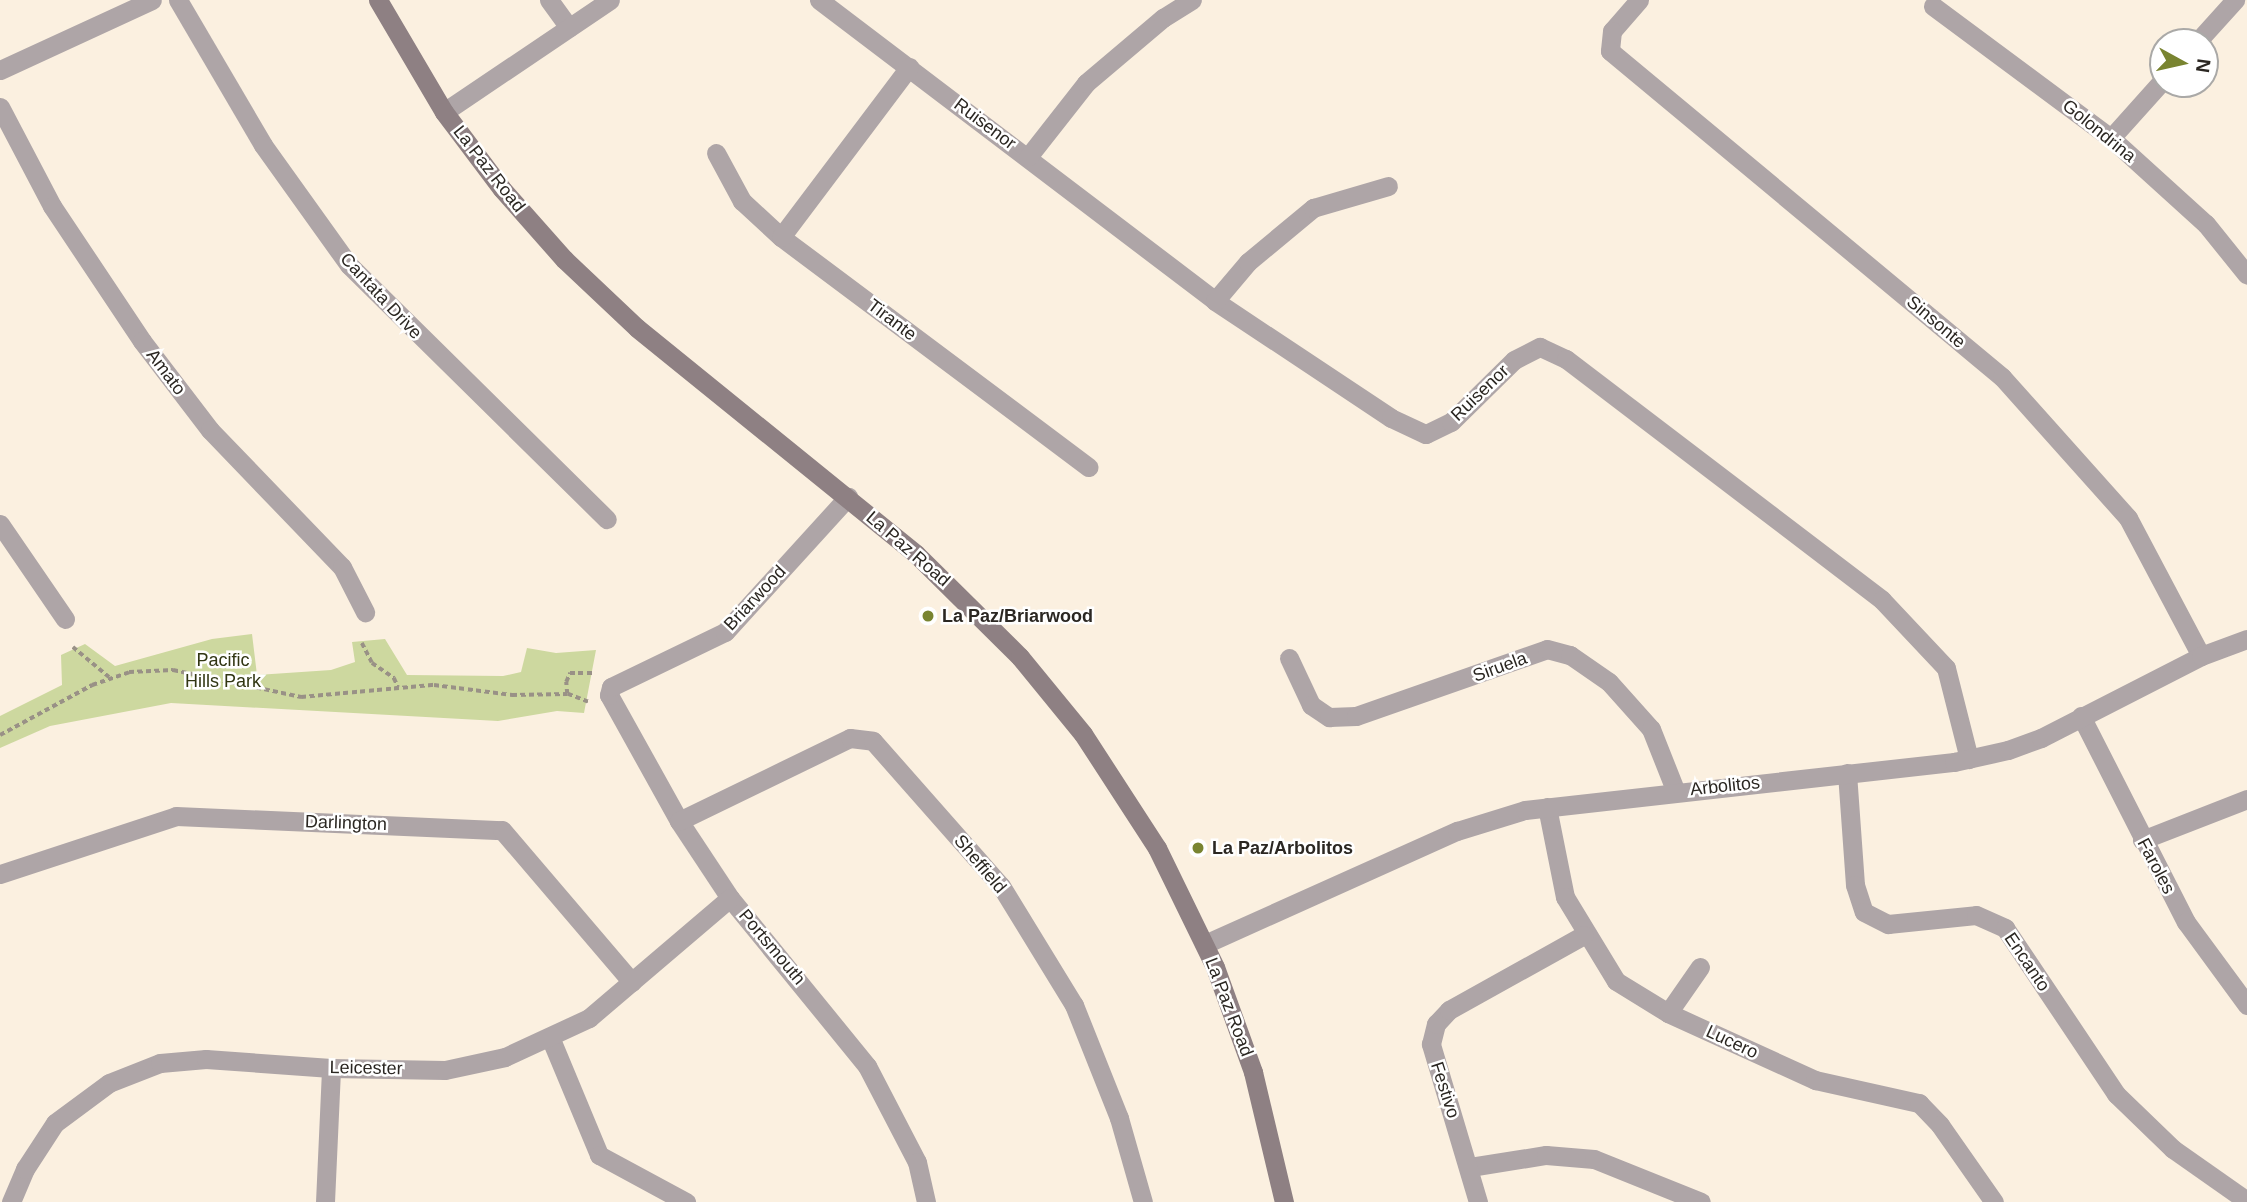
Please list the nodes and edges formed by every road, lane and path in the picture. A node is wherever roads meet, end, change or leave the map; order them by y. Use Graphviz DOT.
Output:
graph roads {
  1 [pos="152,0"];
  2 [pos="177,0"];
  3 [pos="378,0"];
  4 [pos="549,0"];
  5 [pos="610,0"];
  6 [pos="1192,0"];
  7 [pos="1639,0"];
  8 [pos="2235,0"];
  9 [pos="830,4"];
  10 [pos="1934,6"];
  11 [pos="569,28"];
  12 [pos="2210,28"];
  13 [pos="909,67"];
  14 [pos="0,70"];
  15 [pos="2149,95"];
  16 [pos="0,107"];
  17 [pos="444,112"];
  18 [pos="2110,138"];
  19 [pos="716,153"];
  20 [pos="1028,157"];
  21 [pos="1388,186"];
  22 [pos="781,237"];
  23 [pos="2247,275"];
  24 [pos="1215,300"];
  25 [pos="1090,467"];
  26 [pos="848,497"];
  27 [pos="607,519"];
  28 [pos="0,524"];
  29 [pos="365,612"];
  30 [pos="65,618"];
  31 [pos="2247,639"];
  32 [pos="362,643"];
  33 [pos="73,647"];
  34 [pos="2201,656"];
  35 [pos="1289,658"];
  36 [pos="594,673"];
  37 [pos="110,677"];
  38 [pos="398,687"];
  39 [pos="567,694"];
  40 [pos="609,695"];
  41 [pos="588,702"];
  42 [pos="2081,716"];
  43 [pos="0,735"];
  44 [pos="1969,760"];
  45 [pos="1847,773"];
  46 [pos="1676,792"];
  47 [pos="2247,799"];
  48 [pos="1547,807"];
  49 [pos="679,821"];
  50 [pos="2142,840"];
  51 [pos="0,874"];
  52 [pos="730,898"];
  53 [pos="1584,935"];
  54 [pos="1205,944"];
  55 [pos="1700,967"];
  56 [pos="632,982"];
  57 [pos="2247,1005"];
  58 [pos="1668,1013"];
  59 [pos="550,1037"];
  60 [pos="331,1068"];
  61 [pos="1470,1167"];
  62 [pos="2247,1201"];
  63 [pos="11,1202"];
  64 [pos="325,1202"];
  65 [pos="686,1202"];
  66 [pos="926,1202"];
  67 [pos="1143,1202"];
  68 [pos="1284,1202"];
  69 [pos="1478,1202"];
  70 [pos="1701,1202"];
  71 [pos="1994,1202"];
  1 -- 14 [label="street"];
  2 -- 27 [label="street, Cantata Drive"];
  3 -- 17 [label="main road, La Paz Road"];
  4 -- 11 [label="street"];
  5 -- 11 [label="street"];
  6 -- 20 [label="street"];
  7 -- 34 [label="street, Sinsonte"];
  8 -- 12 [label="street"];
  9 -- 13 [label="street, Ruisenor"];
  10 -- 18 [label="street, Golondrina"];
  11 -- 17 [label="street"];
  13 -- 20 [label="street, Ruisenor"];
  13 -- 22 [label="street"];
  15 -- 18 [label="street"];
  16 -- 29 [label="street, Amato"];
  17 -- 26 [label="main road, La Paz Road"];
  18 -- 23 [label="street, Golondrina"];
  19 -- 22 [label="street, Tirante"];
  20 -- 24 [label="street, Ruisenor"];
  21 -- 24 [label="street"];
  22 -- 25 [label="street, Tirante"];
  24 -- 44 [label="street, Ruisenor"];
  26 -- 40 [label="street, Briarwood"];
  26 -- 54 [label="main road, La Paz Road"];
  28 -- 30 [label="street"];
  31 -- 34 [label="street, Arbolitos"];
  32 -- 38 [label="path"];
  33 -- 37 [label="path"];
  34 -- 42 [label="street, Arbolitos"];
  35 -- 46 [label="street, Siruela"];
  36 -- 39 [label="path"];
  37 -- 38 [label="path"];
  37 -- 43 [label="path"];
  38 -- 39 [label="path"];
  39 -- 41 [label="path"];
  40 -- 49 [label="street, Portsmouth"];
  42 -- 44 [label="street, Arbolitos"];
  42 -- 50 [label="street, Faroles"];
  44 -- 45 [label="street, Arbolitos"];
  45 -- 46 [label="street, Arbolitos"];
  45 -- 62 [label="street, Encanto"];
  46 -- 48 [label="street, Arbolitos"];
  47 -- 50 [label="street"];
  48 -- 53 [label="street, Lucero"];
  48 -- 54 [label="street, Arbolitos"];
  49 -- 52 [label="street, Portsmouth"];
  49 -- 67 [label="street, Sheffield"];
  50 -- 57 [label="street, Faroles"];
  51 -- 56 [label="street, Darlington"];
  52 -- 56 [label="street, Leicester"];
  52 -- 66 [label="street, Portsmouth"];
  53 -- 58 [label="street, Lucero"];
  53 -- 61 [label="street, Festivo"];
  54 -- 68 [label="main road, La Paz Road"];
  55 -- 58 [label="street"];
  56 -- 59 [label="street, Leicester"];
  58 -- 71 [label="street, Lucero"];
  59 -- 60 [label="street, Leicester"];
  59 -- 65 [label="street"];
  60 -- 63 [label="street, Leicester"];
  60 -- 64 [label="street"];
  61 -- 69 [label="street, Festivo"];
  61 -- 70 [label="street"];
}
